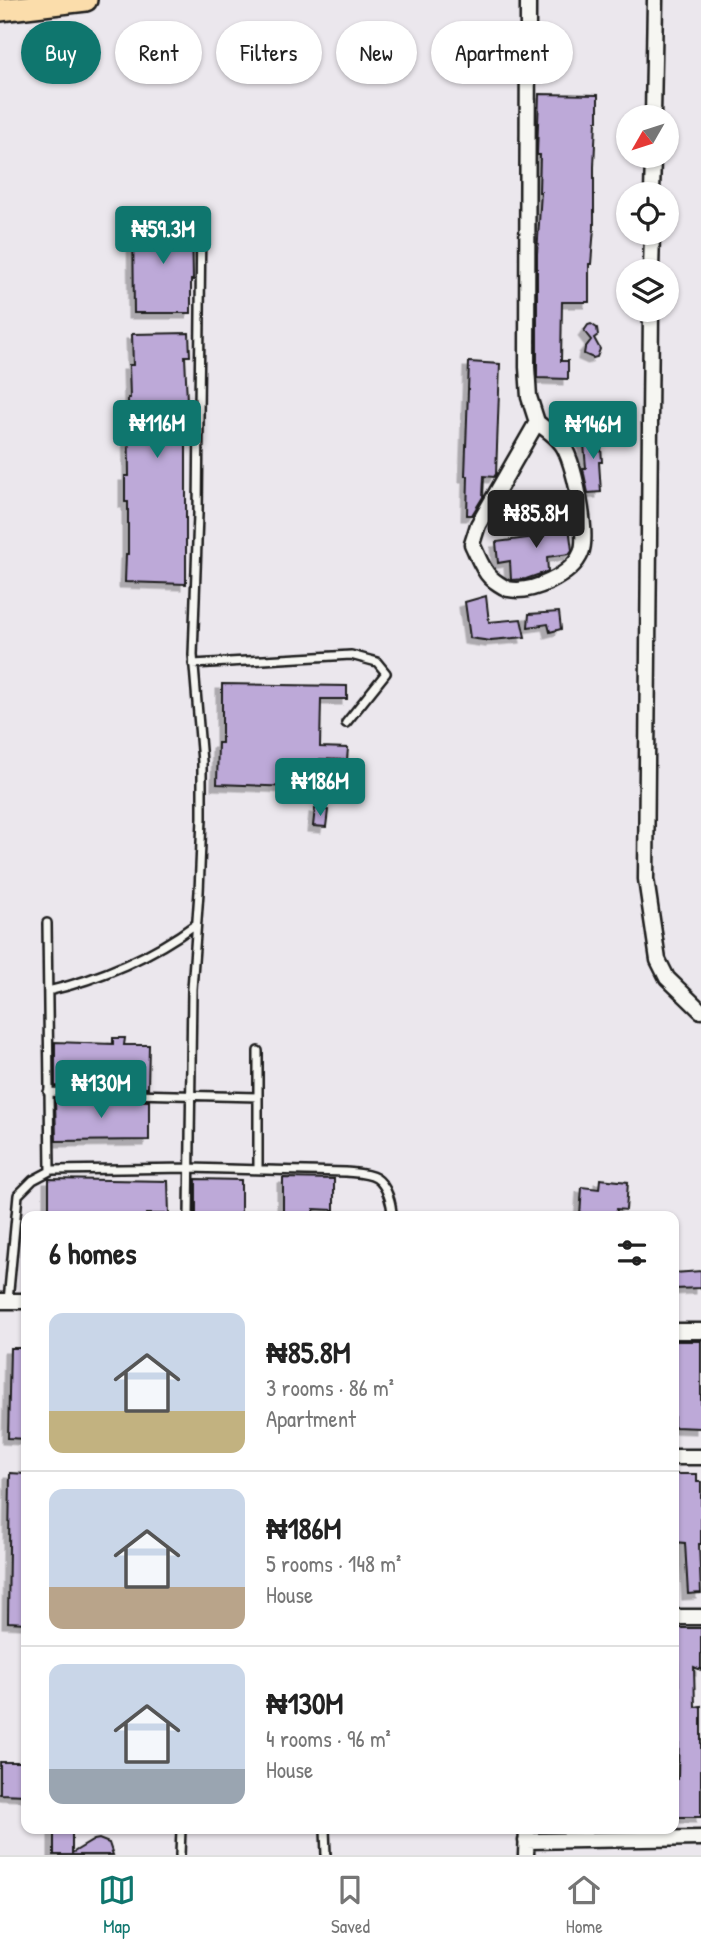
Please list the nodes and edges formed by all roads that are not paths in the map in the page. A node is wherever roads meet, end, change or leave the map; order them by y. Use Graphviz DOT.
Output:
graph roads {
  1 [pos="86,0"];
  2 [pos="528,0"];
  3 [pos="655,0"];
  4 [pos="0,10"];
  5 [pos="653,105"];
  6 [pos="201,214"];
  7 [pos="651,322"];
  8 [pos="537,422"];
  9 [pos="193,663"];
  10 [pos="346,723"];
  11 [pos="47,923"];
  12 [pos="196,924"];
  13 [pos="48,992"];
  14 [pos="701,1011"];
  15 [pos="258,1051"];
  16 [pos="48,1092"];
  17 [pos="191,1096"];
  18 [pos="258,1097"];
  19 [pos="190,1168"];
  20 [pos="258,1170"];
  21 [pos="50,1171"];
  22 [pos="189,1211"];
  23 [pos="391,1211"];
  24 [pos="4,1301"];
  25 [pos="679,1331"];
  26 [pos="701,1331"];
  27 [pos="679,1457"];
  28 [pos="701,1457"];
  29 [pos="701,1616"];
  30 [pos="679,1617"];
  31 [pos="181,1834"];
  32 [pos="325,1834"];
  33 [pos="654,1834"];
  34 [pos="676,1834"];
  35 [pos="701,1838"];
  36 [pos="526,1842"];
  37 [pos="180,1855"];
  38 [pos="326,1855"];
  1 -- 4 [label="main road"];
  2 -- 8 [label="street"];
  3 -- 5 [label="street"];
  6 -- 9 [label="lane"];
  7 -- 14 [label="street"];
  8 -- 8 [label="street"];
  9 -- 10 [label="lane"];
  9 -- 12 [label="lane"];
  11 -- 13 [label="lane"];
  12 -- 13 [label="lane"];
  12 -- 17 [label="lane"];
  13 -- 16 [label="lane"];
  15 -- 18 [label="lane"];
  16 -- 17 [label="lane"];
  16 -- 21 [label="lane"];
  17 -- 18 [label="lane"];
  17 -- 19 [label="lane"];
  18 -- 20 [label="lane"];
  19 -- 20 [label="lane"];
  19 -- 21 [label="lane"];
  19 -- 22 [label="lane"];
  20 -- 23 [label="lane"];
  21 -- 24 [label="lane"];
  25 -- 26 [label="street"];
  27 -- 28 [label="street"];
  29 -- 30 [label="street"];
  31 -- 37 [label="lane"];
  32 -- 38 [label="lane"];
  33 -- 36 [label="street"];
  34 -- 35 [label="street"];
}
